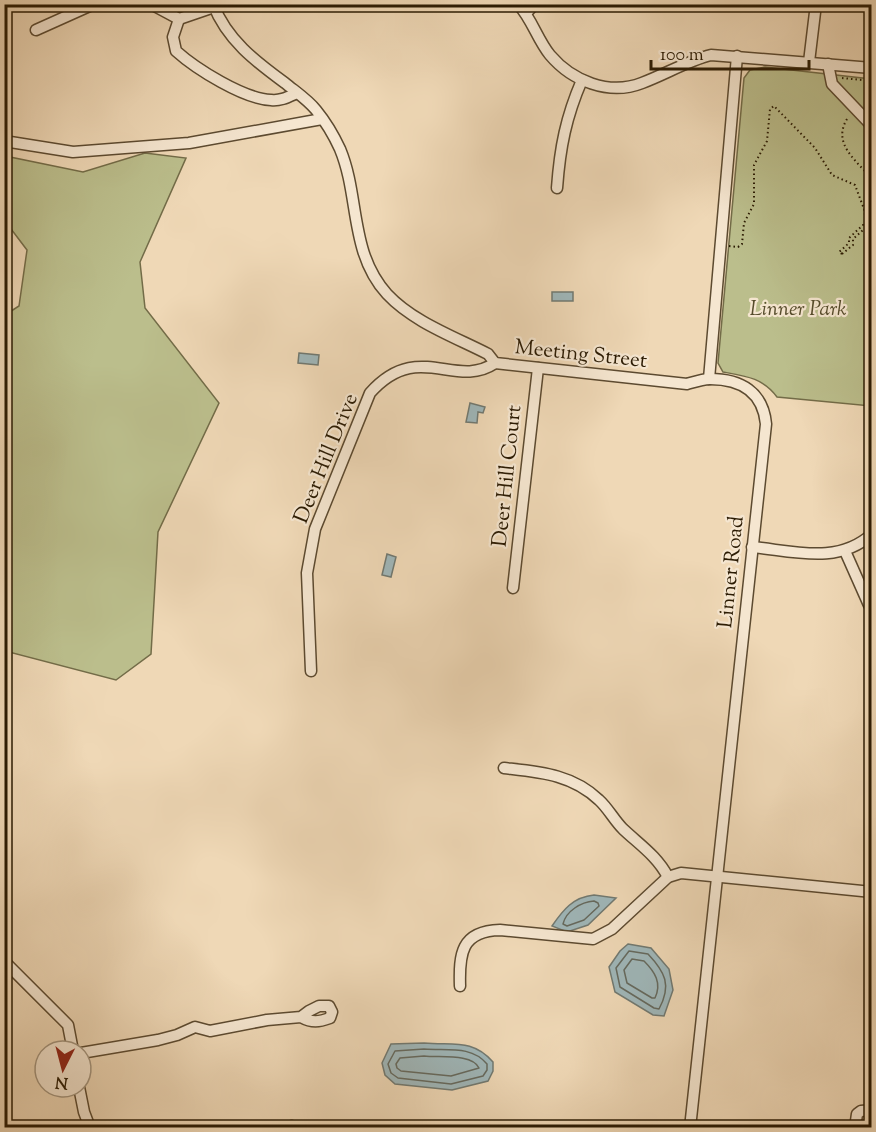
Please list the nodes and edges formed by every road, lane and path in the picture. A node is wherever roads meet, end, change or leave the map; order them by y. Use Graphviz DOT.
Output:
graph roads {
  1 [pos="94,4"];
  2 [pos="151,4"];
  3 [pos="535,4"];
  4 [pos="816,4"];
  5 [pos="213,6"];
  6 [pos="522,9"];
  7 [pos="179,19"];
  8 [pos="36,30"];
  9 [pos="737,56"];
  10 [pos="809,62"];
  11 [pos="828,64"];
  12 [pos="872,68"];
  13 [pos="582,80"];
  14 [pos="872,81"];
  15 [pos="839,82"];
  16 [pos="297,93"];
  17 [pos="322,119"];
  18 [pos="847,119"];
  19 [pos="872,126"];
  20 [pos="4,141"];
  21 [pos="872,179"];
  22 [pos="557,188"];
  23 [pos="872,202"];
  24 [pos="864,210"];
  25 [pos="872,222"];
  26 [pos="867,226"];
  27 [pos="872,228"];
  28 [pos="720,246"];
  29 [pos="495,363"];
  30 [pos="538,368"];
  31 [pos="709,379"];
  32 [pos="872,534"];
  33 [pos="752,547"];
  34 [pos="845,551"];
  35 [pos="513,588"];
  36 [pos="869,605"];
  37 [pos="311,671"];
  38 [pos="504,768"];
  39 [pos="668,877"];
  40 [pos="719,877"];
  41 [pos="872,892"];
  42 [pos="4,961"];
  43 [pos="460,986"];
  44 [pos="301,1017"];
  45 [pos="71,1039"];
  46 [pos="93,1051"];
  47 [pos="81,1099"];
  48 [pos="872,1110"];
  49 [pos="90,1128"];
  50 [pos="690,1128"];
  51 [pos="855,1128"];
  1 -- 8 [label="street"];
  2 -- 7 [label="street"];
  3 -- 6 [label="street"];
  4 -- 10 [label="street"];
  5 -- 7 [label="street"];
  5 -- 16 [label="street, Meeting Street"];
  6 -- 13 [label="street"];
  7 -- 16 [label="street"];
  9 -- 10 [label="street"];
  9 -- 13 [label="street"];
  9 -- 28 [label="street"];
  10 -- 11 [label="street"];
  11 -- 12 [label="street"];
  11 -- 19 [label="street"];
  13 -- 22 [label="street"];
  14 -- 15 [label="path"];
  16 -- 17 [label="street, Meeting Street"];
  17 -- 20 [label="street"];
  17 -- 29 [label="street, Meeting Street"];
  18 -- 21 [label="path"];
  23 -- 24 [label="path"];
  24 -- 26 [label="path"];
  24 -- 28 [label="path"];
  25 -- 26 [label="path"];
  26 -- 27 [label="path"];
  28 -- 31 [label="street"];
  29 -- 30 [label="street, Meeting Street"];
  29 -- 37 [label="street, Deer Hill Drive"];
  30 -- 31 [label="street, Meeting Street"];
  30 -- 35 [label="street, Deer Hill Court"];
  31 -- 33 [label="street, Linner Road"];
  32 -- 34 [label="street"];
  33 -- 34 [label="street"];
  33 -- 40 [label="street, Linner Road"];
  34 -- 36 [label="street"];
  38 -- 39 [label="street"];
  39 -- 40 [label="street"];
  39 -- 43 [label="street"];
  40 -- 41 [label="street"];
  40 -- 50 [label="street, Linner Road"];
  42 -- 45 [label="street"];
  44 -- 46 [label="street"];
  47 -- 49 [label="street"];
  48 -- 51 [label="street"];
}
